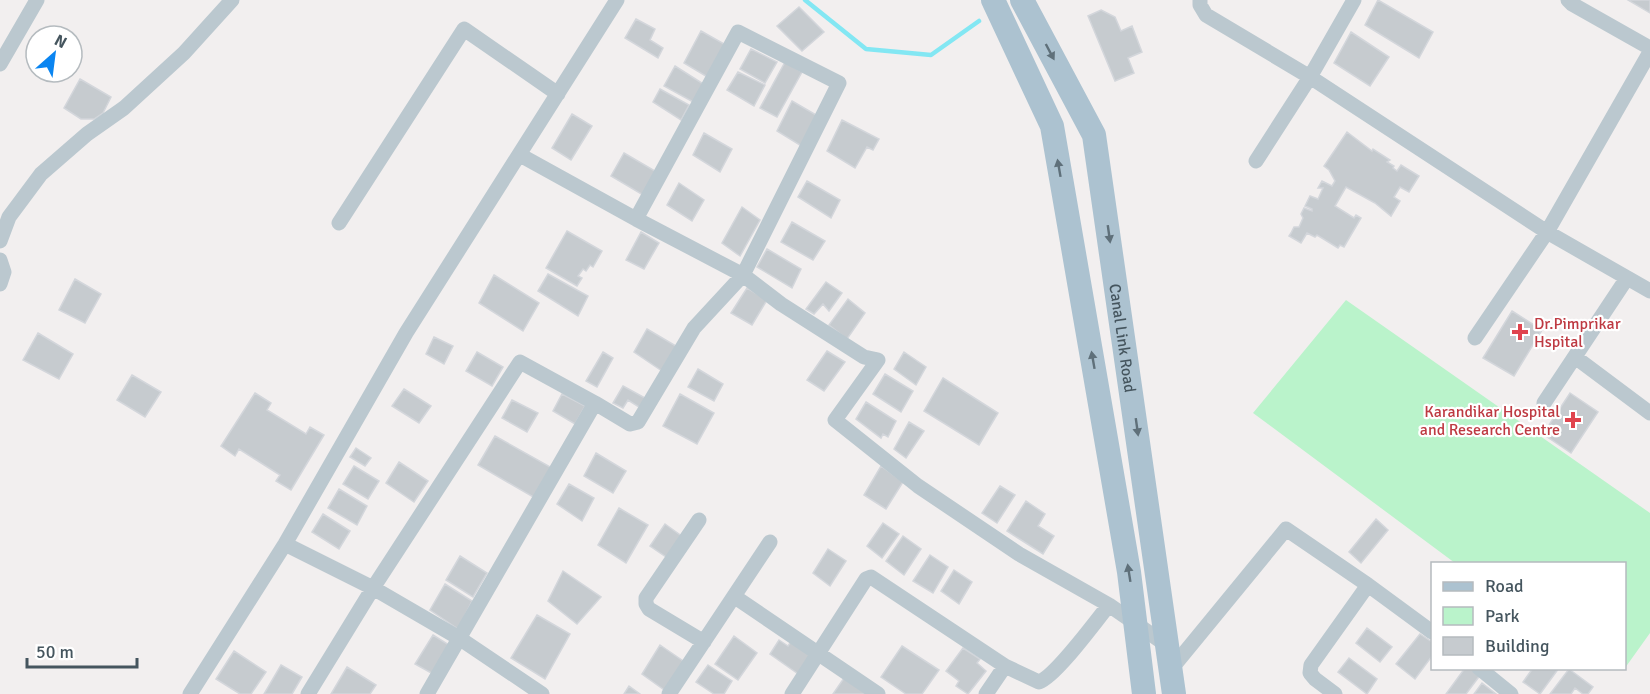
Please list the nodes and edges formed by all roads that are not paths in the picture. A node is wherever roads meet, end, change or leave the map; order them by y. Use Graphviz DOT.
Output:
graph roads {
  1 [pos="37,0"];
  2 [pos="232,0"];
  3 [pos="616,0"];
  4 [pos="993,0"];
  5 [pos="1022,0"];
  6 [pos="1200,0"];
  7 [pos="1354,0"];
  8 [pos="1569,0"];
  9 [pos="1650,50"];
  10 [pos="0,64"];
  11 [pos="1310,77"];
  12 [pos="558,94"];
  13 [pos="520,155"];
  14 [pos="1256,160"];
  15 [pos="636,219"];
  16 [pos="339,223"];
  17 [pos="1547,232"];
  18 [pos="0,241"];
  19 [pos="0,260"];
  20 [pos="743,275"];
  21 [pos="1627,278"];
  22 [pos="0,284"];
  23 [pos="1650,291"];
  24 [pos="1475,338"];
  25 [pos="1575,357"];
  26 [pos="595,403"];
  27 [pos="1544,403"];
  28 [pos="1650,413"];
  29 [pos="699,520"];
  30 [pos="771,542"];
  31 [pos="285,544"];
  32 [pos="1368,585"];
  33 [pos="373,588"];
  34 [pos="735,597"];
  35 [pos="1109,605"];
  36 [pos="1136,624"];
  37 [pos="1431,631"];
  38 [pos="459,638"];
  39 [pos="704,642"];
  40 [pos="819,653"];
  41 [pos="1170,657"];
  42 [pos="1005,666"];
  43 [pos="1480,670"];
  44 [pos="190,694"];
  45 [pos="308,694"];
  46 [pos="428,694"];
  47 [pos="542,694"];
  48 [pos="669,694"];
  49 [pos="792,694"];
  50 [pos="878,694"];
  51 [pos="986,694"];
  52 [pos="1144,694"];
  53 [pos="1174,694"];
  54 [pos="1335,694"];
  55 [pos="1511,694"];
  1 -- 10 [label="street"];
  2 -- 18 [label="street"];
  3 -- 12 [label="street"];
  36 -- 4 [label="main road, Canal Link Road, one-way"];
  5 -- 41 [label="main road, Canal Link Road, one-way"];
  6 -- 11 [label="street"];
  7 -- 11 [label="street"];
  8 -- 9 [label="street"];
  9 -- 17 [label="street"];
  11 -- 14 [label="street"];
  11 -- 17 [label="street"];
  12 -- 13 [label="street"];
  12 -- 16 [label="street"];
  13 -- 15 [label="street"];
  13 -- 31 [label="street"];
  15 -- 20 [label="street"];
  15 -- 20 [label="street"];
  17 -- 21 [label="street"];
  17 -- 24 [label="street"];
  19 -- 22 [label="street"];
  20 -- 26 [label="street"];
  20 -- 35 [label="street"];
  21 -- 23 [label="street"];
  21 -- 25 [label="street"];
  25 -- 27 [label="street"];
  25 -- 28 [label="street"];
  26 -- 33 [label="street"];
  26 -- 38 [label="street"];
  29 -- 39 [label="street"];
  30 -- 34 [label="street"];
  31 -- 33 [label="street"];
  31 -- 44 [label="street"];
  32 -- 37 [label="street"];
  32 -- 41 [label="street"];
  32 -- 54 [label="street"];
  33 -- 38 [label="street"];
  33 -- 45 [label="street"];
  34 -- 39 [label="street"];
  34 -- 40 [label="street"];
  35 -- 36 [label="street"];
  35 -- 42 [label="street"];
  36 -- 41 [label="street"];
  36 -- 52 [label="main road, Canal Link Road"];
  38 -- 46 [label="street"];
  38 -- 47 [label="street"];
  39 -- 48 [label="street"];
  40 -- 42 [label="street"];
  40 -- 49 [label="street"];
  40 -- 50 [label="street"];
  41 -- 53 [label="main road, Canal Link Road"];
  42 -- 51 [label="street"];
  43 -- 55 [label="street"];
}
